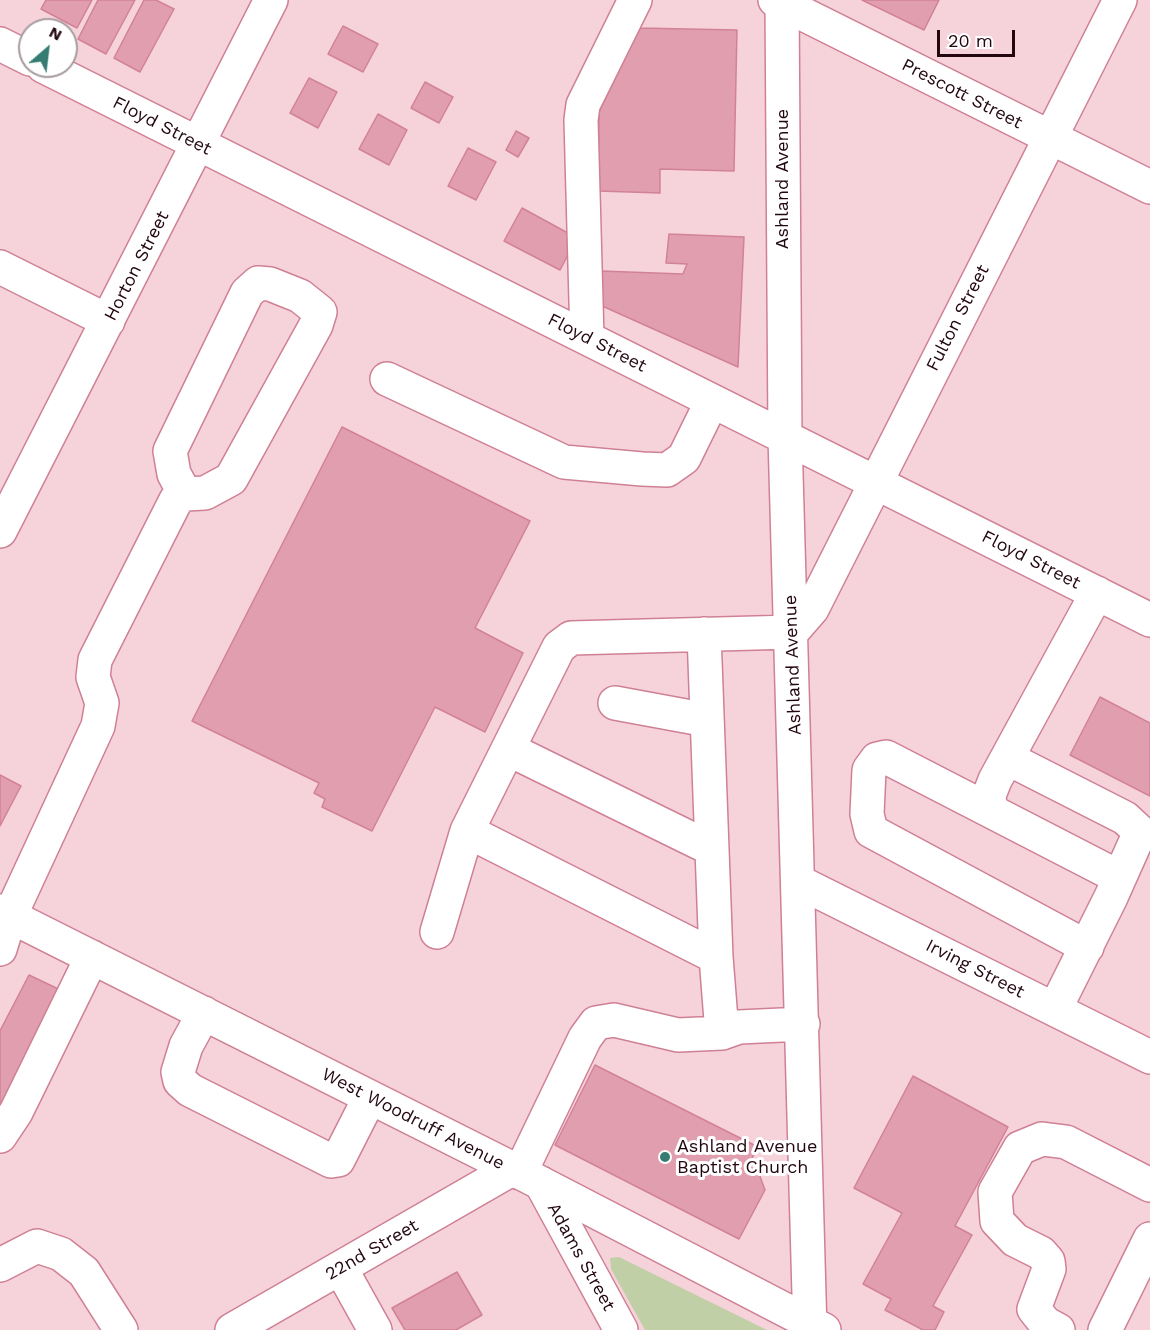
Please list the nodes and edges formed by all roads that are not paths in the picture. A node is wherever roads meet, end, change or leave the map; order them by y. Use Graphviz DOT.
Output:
graph roads {
  1 [pos="272,0"];
  2 [pos="635,0"];
  3 [pos="1120,0"];
  4 [pos="780,1"];
  5 [pos="0,44"];
  6 [pos="18,53"];
  7 [pos="67,78"];
  8 [pos="1050,138"];
  9 [pos="199,144"];
  10 [pos="1150,187"];
  11 [pos="0,267"];
  12 [pos="108,321"];
  13 [pos="587,338"];
  14 [pos="387,379"];
  15 [pos="712,401"];
  16 [pos="785,437"];
  17 [pos="875,482"];
  18 [pos="10,488"];
  19 [pos="185,494"];
  20 [pos="0,531"];
  21 [pos="1097,593"];
  22 [pos="1150,620"];
  23 [pos="792,632"];
  24 [pos="704,634"];
  25 [pos="615,703"];
  26 [pos="707,720"];
  27 [pos="508,749"];
  28 [pos="1008,758"];
  29 [pos="993,812"];
  30 [pos="467,831"];
  31 [pos="712,849"];
  32 [pos="799,882"];
  33 [pos="1117,882"];
  34 [pos="5,913"];
  35 [pos="437,932"];
  36 [pos="1087,947"];
  37 [pos="0,949"];
  38 [pos="92,957"];
  39 [pos="716,957"];
  40 [pos="1055,1009"];
  41 [pos="204,1013"];
  42 [pos="803,1024"];
  43 [pos="722,1033"];
  44 [pos="1150,1057"];
  45 [pos="370,1097"];
  46 [pos="0,1136"];
  47 [pos="524,1175"];
  48 [pos="1150,1185"];
  49 [pos="1150,1239"];
  50 [pos="0,1265"];
  51 [pos="340,1269"];
  52 [pos="815,1328"];
  53 [pos="618,1329"];
  54 [pos="121,1330"];
  55 [pos="232,1330"];
  56 [pos="375,1330"];
  57 [pos="1058,1330"];
  58 [pos="1105,1330"];
  1 -- 9 [label="street, Horton Street"];
  2 -- 13 [label="street"];
  3 -- 8 [label="street, Fulton Street"];
  4 -- 8 [label="street, Prescott Street"];
  4 -- 16 [label="street, Ashland Avenue"];
  5 -- 6 [label="street"];
  7 -- 9 [label="street, Floyd Street"];
  8 -- 10 [label="street, Prescott Street"];
  8 -- 17 [label="street, Fulton Street"];
  9 -- 12 [label="street, Horton Street"];
  9 -- 13 [label="street, Floyd Street"];
  11 -- 12 [label="street"];
  12 -- 18 [label="street, Horton Street"];
  13 -- 15 [label="street, Floyd Street"];
  14 -- 15 [label="street"];
  15 -- 16 [label="street, Floyd Street"];
  16 -- 17 [label="street, Floyd Street"];
  16 -- 23 [label="street, Ashland Avenue"];
  17 -- 21 [label="street, Floyd Street"];
  17 -- 23 [label="street, Fulton Street"];
  18 -- 20 [label="street, Horton Street"];
  19 -- 19 [label="street"];
  19 -- 34 [label="street"];
  21 -- 22 [label="street, Floyd Street"];
  21 -- 28 [label="street"];
  23 -- 24 [label="street"];
  23 -- 32 [label="street, Ashland Avenue"];
  24 -- 26 [label="street"];
  24 -- 27 [label="street"];
  25 -- 26 [label="street"];
  26 -- 31 [label="street"];
  27 -- 30 [label="street"];
  27 -- 31 [label="street"];
  28 -- 29 [label="street"];
  28 -- 33 [label="street"];
  29 -- 33 [label="street"];
  29 -- 36 [label="street"];
  30 -- 35 [label="street"];
  30 -- 39 [label="street"];
  31 -- 39 [label="street"];
  32 -- 40 [label="street, Irving Street"];
  32 -- 42 [label="street, Ashland Avenue"];
  33 -- 36 [label="street"];
  34 -- 37 [label="street"];
  34 -- 38 [label="street, West Woodruff Avenue"];
  36 -- 40 [label="street"];
  38 -- 41 [label="street, West Woodruff Avenue"];
  38 -- 46 [label="street"];
  39 -- 43 [label="street"];
  40 -- 44 [label="street, Irving Street"];
  41 -- 45 [label="street, West Woodruff Avenue"];
  41 -- 45 [label="street"];
  42 -- 43 [label="street"];
  42 -- 52 [label="street, Ashland Avenue"];
  43 -- 47 [label="street"];
  45 -- 47 [label="street, West Woodruff Avenue"];
  47 -- 51 [label="street, 22nd Street"];
  47 -- 52 [label="street, West Woodruff Avenue"];
  47 -- 53 [label="street, Adams Street"];
  48 -- 57 [label="street"];
  49 -- 58 [label="street"];
  50 -- 54 [label="street"];
  51 -- 55 [label="street, 22nd Street"];
  51 -- 56 [label="street"];
}
